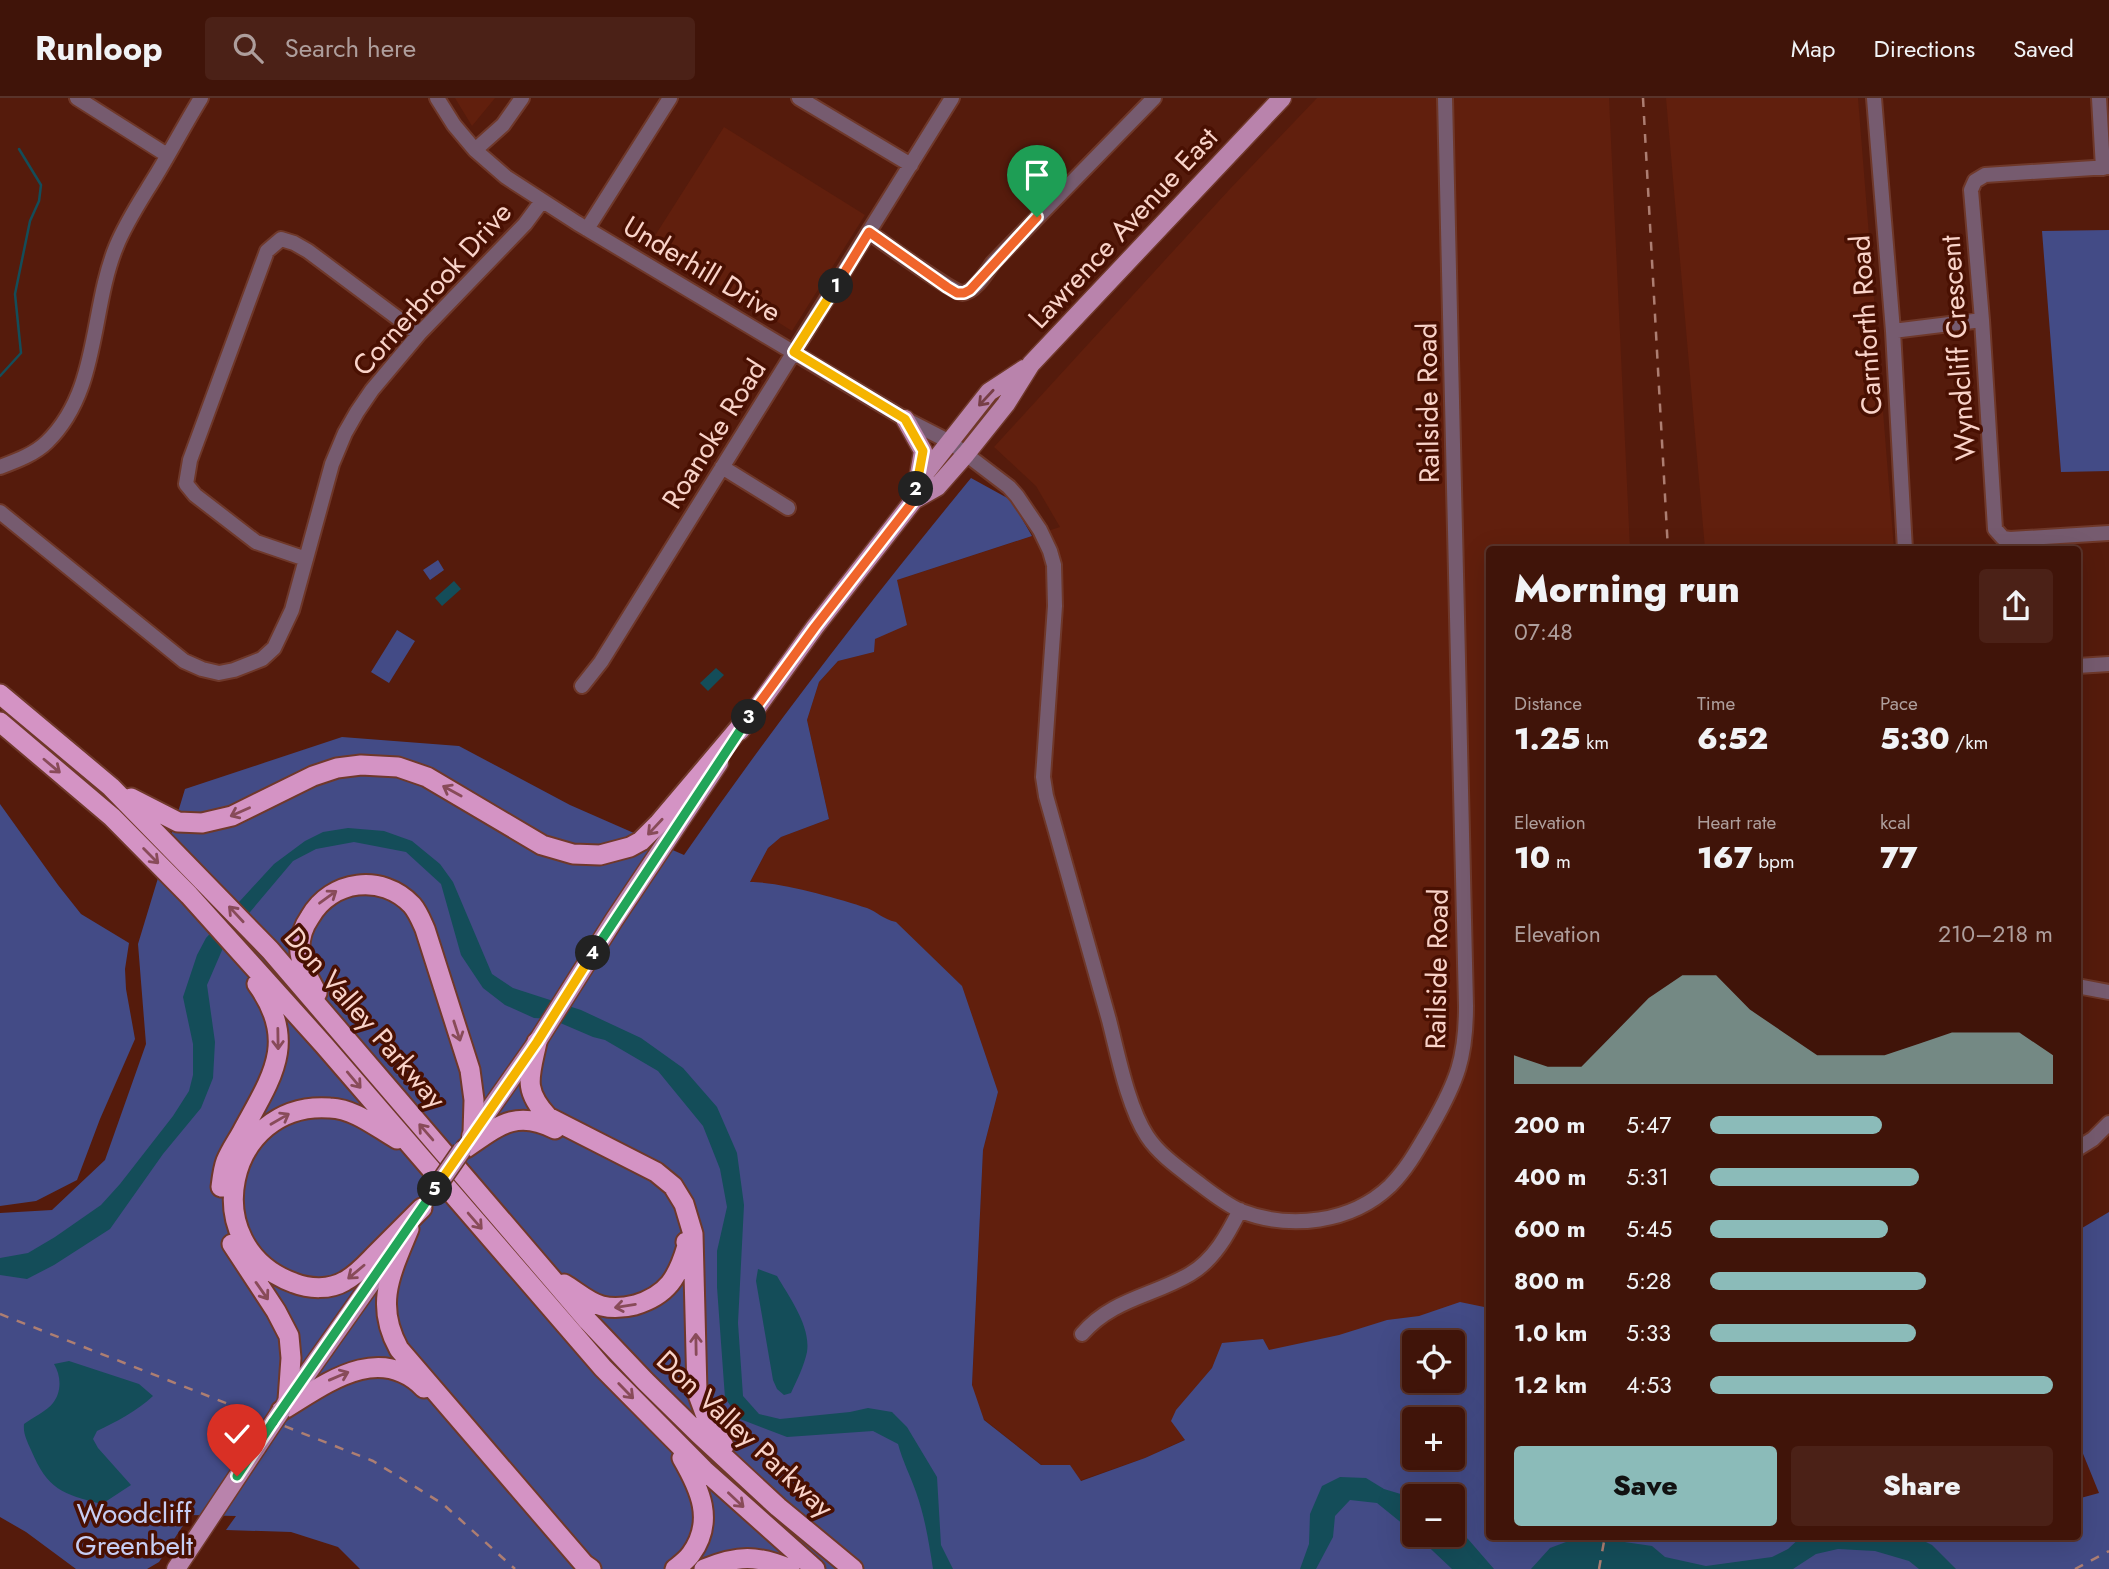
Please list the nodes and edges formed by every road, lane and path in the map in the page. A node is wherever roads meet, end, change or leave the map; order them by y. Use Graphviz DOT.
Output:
graph roads {
  1 [pos="77,98"];
  2 [pos="201,98"];
  3 [pos="438,98"];
  4 [pos="522,98"];
  5 [pos="670,98"];
  6 [pos="799,98"];
  7 [pos="952,98"];
  8 [pos="1154,98"];
  9 [pos="1282,98"];
  10 [pos="1445,98"];
  11 [pos="1874,98"];
  12 [pos="2099,98"];
  13 [pos="475,150"];
  14 [pos="167,155"];
  15 [pos="911,165"];
  16 [pos="2106,167"];
  17 [pos="542,201"];
  18 [pos="587,229"];
  19 [pos="869,232"];
  20 [pos="1982,320"];
  21 [pos="1893,331"];
  22 [pos="419,334"];
  23 [pos="794,352"];
  24 [pos="1031,364"];
  25 [pos="905,419"];
  26 [pos="950,442"];
  27 [pos="966,454"];
  28 [pos="0,467"];
  29 [pos="722,467"];
  30 [pos="914,500"];
  31 [pos="788,508"];
  32 [pos="0,512"];
  33 [pos="2109,533"];
  34 [pos="1905,546"];
  35 [pos="306,559"];
  36 [pos="2109,664"];
  37 [pos="2081,666"];
  38 [pos="582,686"];
  39 [pos="0,694"];
  40 [pos="747,719"];
  41 [pos="0,722"];
  42 [pos="111,788"];
  43 [pos="244,954"];
  44 [pos="2081,987"];
  45 [pos="2109,992"];
  46 [pos="332,1022"];
  47 [pos="537,1042"];
  48 [pos="2109,1123"];
  49 [pos="468,1140"];
  50 [pos="2081,1146"];
  51 [pos="414,1150"];
  52 [pos="428,1200"];
  53 [pos="1240,1210"];
  54 [pos="409,1230"];
  55 [pos="551,1277"];
  56 [pos="1083,1334"];
  57 [pos="284,1406"];
  58 [pos="669,1436"];
  59 [pos="742,1473"];
  60 [pos="176,1569"];
  61 [pos="577,1569"];
  62 [pos="591,1569"];
  63 [pos="675,1569"];
  64 [pos="704,1569"];
  65 [pos="790,1569"];
  66 [pos="815,1569"];
  67 [pos="853,1569"];
  1 -- 14 [label="street"];
  2 -- 14 [label="street"];
  3 -- 13 [label="street, Underhill Drive"];
  4 -- 13 [label="street"];
  5 -- 18 [label="street"];
  6 -- 15 [label="street"];
  7 -- 15 [label="street, Roanoke Road"];
  8 -- 19 [label="street"];
  9 -- 24 [label="main road, Lawrence Avenue East"];
  10 -- 53 [label="street, Railside Road"];
  11 -- 21 [label="street, Carnforth Road"];
  12 -- 16 [label="street"];
  13 -- 17 [label="street, Underhill Drive"];
  14 -- 28 [label="street"];
  15 -- 19 [label="street, Roanoke Road"];
  16 -- 20 [label="street, Wyndcliff Crescent"];
  17 -- 18 [label="street, Underhill Drive"];
  17 -- 22 [label="street, Cornerbrook Drive"];
  18 -- 23 [label="street, Underhill Drive"];
  19 -- 23 [label="street, Roanoke Road"];
  20 -- 21 [label="street"];
  20 -- 33 [label="street, Wyndcliff Crescent"];
  21 -- 34 [label="street, Carnforth Road"];
  22 -- 35 [label="street, Cornerbrook Drive"];
  22 -- 35 [label="street"];
  23 -- 25 [label="street, Underhill Drive"];
  23 -- 29 [label="street, Roanoke Road"];
  24 -- 26 [label="main road, Lawrence Avenue East, one-way"];
  24 -- 27 [label="main road, Lawrence Avenue East"];
  25 -- 26 [label="street, Underhill Drive"];
  25 -- 30 [label="main road"];
  26 -- 27 [label="street, Underhill Drive"];
  26 -- 30 [label="main road, Lawrence Avenue East"];
  27 -- 30 [label="main road, Lawrence Avenue East"];
  27 -- 53 [label="street, Railside Road"];
  29 -- 31 [label="street"];
  29 -- 38 [label="street, Roanoke Road"];
  30 -- 40 [label="main road, Lawrence Avenue East"];
  32 -- 35 [label="street, Cornerbrook Drive"];
  36 -- 37 [label="street"];
  39 -- 42 [label="highway, Don Valley Parkway"];
  40 -- 42 [label="highway, one-way"];
  40 -- 47 [label="main road, Lawrence Avenue East"];
  41 -- 43 [label="highway, Don Valley Parkway, one-way"];
  46 -- 42 [label="highway, Don Valley Parkway, one-way"];
  43 -- 51 [label="highway, Don Valley Parkway, one-way"];
  43 -- 57 [label="highway, one-way"];
  44 -- 45 [label="street"];
  46 -- 49 [label="highway, one-way"];
  55 -- 46 [label="highway, Don Valley Parkway, one-way"];
  47 -- 49 [label="main road, Lawrence Avenue East"];
  59 -- 47 [label="highway, one-way"];
  48 -- 50 [label="street"];
  49 -- 52 [label="main road, Lawrence Avenue East, bridge"];
  49 -- 55 [label="highway, one-way"];
  52 -- 51 [label="highway, one-way"];
  51 -- 58 [label="highway, Don Valley Parkway, one-way"];
  52 -- 54 [label="main road, Lawrence Avenue East"];
  53 -- 56 [label="street"];
  54 -- 57 [label="main road, Lawrence Avenue East"];
  54 -- 62 [label="highway"];
  55 -- 59 [label="highway, Don Valley Parkway"];
  57 -- 60 [label="main road, Lawrence Avenue East, bridge"];
  57 -- 61 [label="highway, one-way"];
  58 -- 63 [label="highway"];
  58 -- 66 [label="highway, Don Valley Parkway, one-way"];
  59 -- 67 [label="highway, Don Valley Parkway"];
  64 -- 65 [label="highway"];
}
